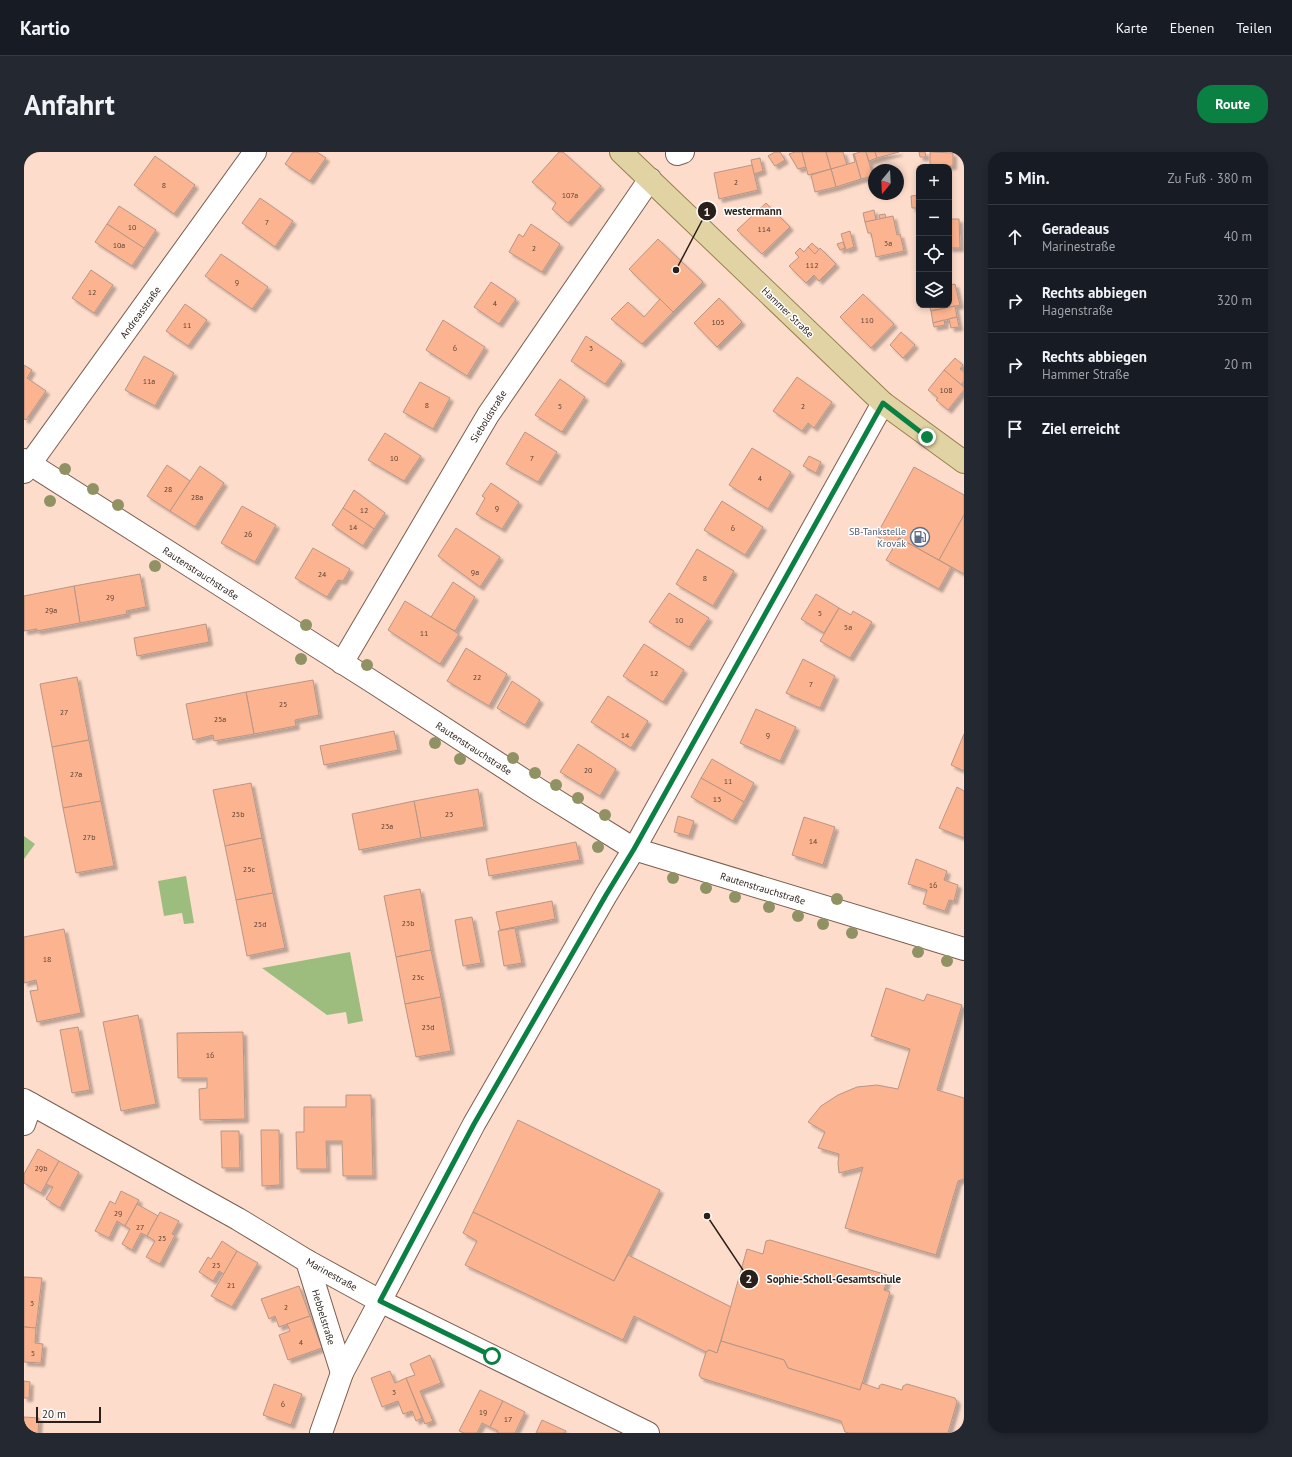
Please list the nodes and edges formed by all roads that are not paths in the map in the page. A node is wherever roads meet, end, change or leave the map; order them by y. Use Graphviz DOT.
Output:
graph roads {
  1 [pos="255,152"];
  2 [pos="621,152"];
  3 [pos="650,179"];
  4 [pos="883,403"];
  5 [pos="964,462"];
  6 [pos="26,465"];
  7 [pos="342,663"];
  8 [pos="634,849"];
  9 [pos="964,949"];
  10 [pos="28,1102"];
  11 [pos="24,1124"];
  12 [pos="307,1261"];
  13 [pos="380,1301"];
  14 [pos="342,1373"];
  15 [pos="321,1433"];
  16 [pos="648,1433"];
  1 -- 6 [label="street, Andreasstraße"];
  2 -- 3 [label="main road, Hammer Straße"];
  3 -- 4 [label="main road, Hammer Straße"];
  3 -- 7 [label="street, Sieboldstraße"];
  4 -- 5 [label="main road, Hammer Straße"];
  4 -- 8 [label="street"];
  6 -- 7 [label="street, Rautenstrauchstraße"];
  7 -- 8 [label="street, Rautenstrauchstraße"];
  8 -- 9 [label="street, Rautenstrauchstraße"];
  8 -- 13 [label="street"];
  10 -- 11 [label="street"];
  10 -- 12 [label="street, Marinestraße"];
  12 -- 13 [label="street, Marinestraße"];
  12 -- 14 [label="street, Hebbelstraße"];
  13 -- 14 [label="street"];
  13 -- 16 [label="street, Marinestraße"];
  14 -- 15 [label="street"];
}
